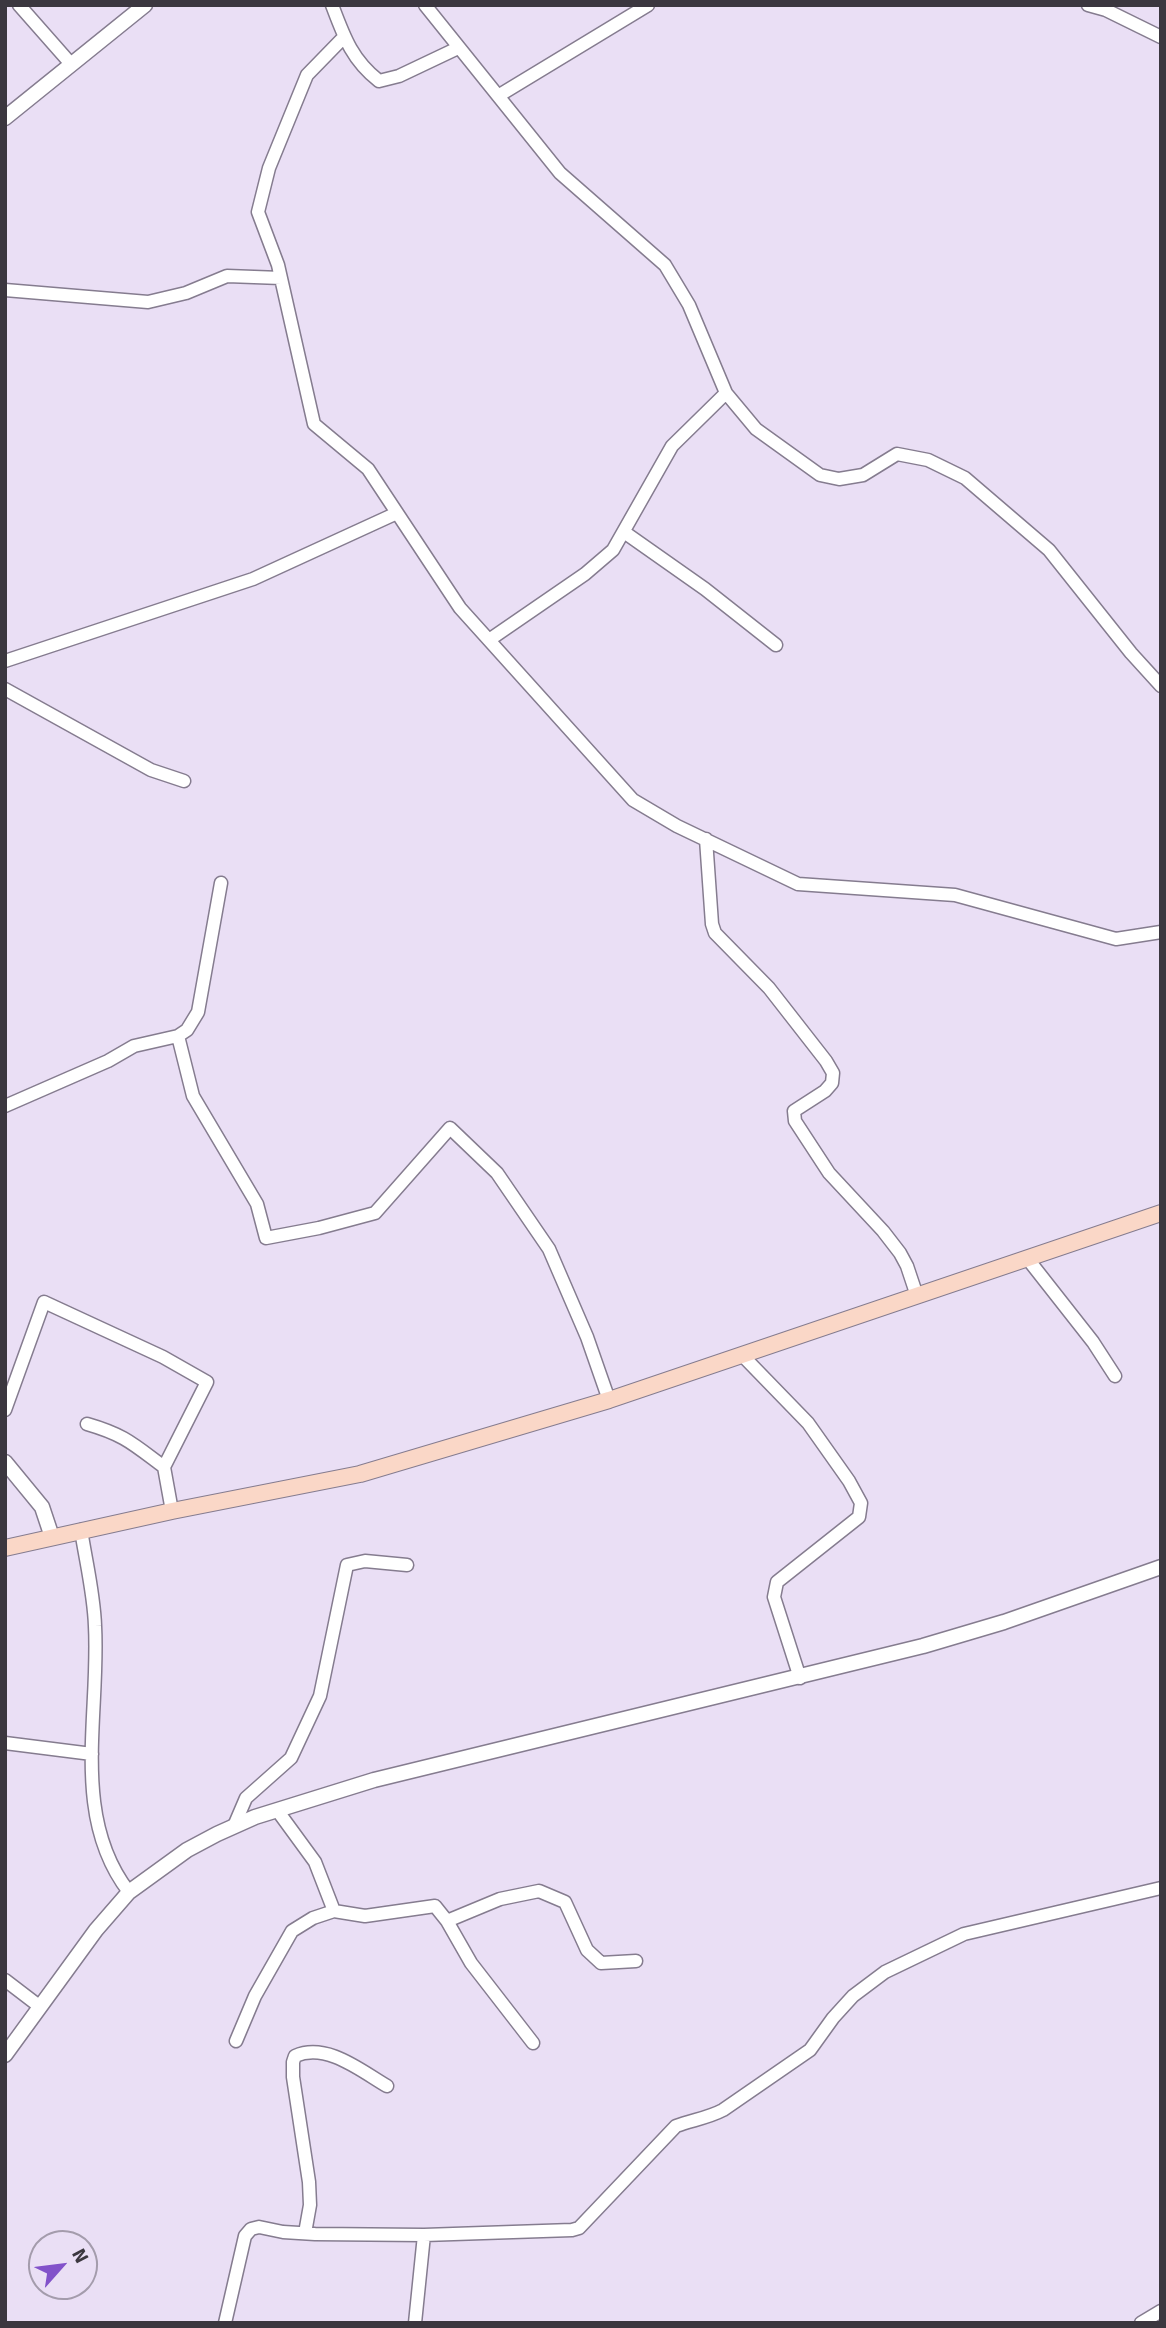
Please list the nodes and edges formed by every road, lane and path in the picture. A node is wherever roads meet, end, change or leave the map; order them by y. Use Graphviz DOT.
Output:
graph roads {
  1 [pos="19,5"];
  2 [pos="145,5"];
  3 [pos="332,5"];
  4 [pos="425,5"];
  5 [pos="648,5"];
  6 [pos="1088,5"];
  7 [pos="344,37"];
  8 [pos="1161,37"];
  9 [pos="458,48"];
  10 [pos="71,64"];
  11 [pos="498,96"];
  12 [pos="5,118"];
  13 [pos="281,278"];
  14 [pos="5,290"];
  15 [pos="726,393"];
  16 [pos="397,513"];
  17 [pos="624,532"];
  18 [pos="489,640"];
  19 [pos="776,645"];
  20 [pos="5,661"];
  21 [pos="1161,686"];
  22 [pos="5,689"];
  23 [pos="184,781"];
  24 [pos="706,839"];
  25 [pos="221,883"];
  26 [pos="1161,932"];
  27 [pos="178,1036"];
  28 [pos="5,1106"];
  29 [pos="1161,1213"];
  30 [pos="1027,1258"];
  31 [pos="916,1296"];
  32 [pos="742,1355"];
  33 [pos="1115,1376"];
  34 [pos="609,1400"];
  35 [pos="5,1410"];
  36 [pos="87,1424"];
  37 [pos="5,1462"];
  38 [pos="163,1467"];
  39 [pos="172,1511"];
  40 [pos="82,1530"];
  41 [pos="52,1537"];
  42 [pos="5,1548"];
  43 [pos="407,1565"];
  44 [pos="1161,1567"];
  45 [pos="800,1678"];
  46 [pos="5,1744"];
  47 [pos="92,1754"];
  48 [pos="277,1810"];
  49 [pos="234,1826"];
  50 [pos="1161,1888"];
  51 [pos="130,1892"];
  52 [pos="334,1911"];
  53 [pos="447,1921"];
  54 [pos="636,1961"];
  55 [pos="5,1980"];
  56 [pos="39,2006"];
  57 [pos="236,2041"];
  58 [pos="533,2043"];
  59 [pos="5,2055"];
  60 [pos="387,2086"];
  61 [pos="305,2233"];
  62 [pos="424,2235"];
  63 [pos="1161,2311"];
  64 [pos="225,2323"];
  65 [pos="415,2323"];
  66 [pos="1141,2323"];
  1 -- 10 [label="street"];
  2 -- 10 [label="street"];
  3 -- 7 [label="street"];
  4 -- 9 [label="street"];
  5 -- 11 [label="street"];
  6 -- 8 [label="street"];
  7 -- 9 [label="street"];
  7 -- 13 [label="street"];
  9 -- 11 [label="street"];
  10 -- 12 [label="street"];
  11 -- 15 [label="street"];
  13 -- 14 [label="street"];
  13 -- 16 [label="street"];
  15 -- 17 [label="street"];
  15 -- 21 [label="street"];
  16 -- 18 [label="street"];
  16 -- 20 [label="street"];
  17 -- 18 [label="street"];
  17 -- 19 [label="street"];
  18 -- 24 [label="street"];
  22 -- 23 [label="street"];
  24 -- 26 [label="street"];
  24 -- 31 [label="street"];
  25 -- 27 [label="street"];
  27 -- 28 [label="street"];
  27 -- 34 [label="street"];
  29 -- 30 [label="main road"];
  30 -- 31 [label="main road"];
  30 -- 33 [label="street"];
  31 -- 32 [label="main road"];
  32 -- 34 [label="main road"];
  32 -- 45 [label="street"];
  34 -- 39 [label="main road"];
  35 -- 38 [label="street"];
  36 -- 38 [label="street"];
  37 -- 41 [label="street"];
  38 -- 39 [label="street"];
  39 -- 40 [label="main road"];
  40 -- 41 [label="main road"];
  40 -- 47 [label="street"];
  41 -- 42 [label="main road"];
  43 -- 49 [label="street"];
  44 -- 45 [label="street"];
  45 -- 48 [label="street"];
  46 -- 47 [label="street"];
  47 -- 51 [label="street"];
  48 -- 49 [label="street"];
  48 -- 52 [label="street"];
  49 -- 51 [label="street"];
  50 -- 62 [label="street"];
  51 -- 56 [label="street"];
  52 -- 53 [label="street"];
  52 -- 57 [label="street"];
  53 -- 54 [label="street"];
  53 -- 58 [label="street"];
  55 -- 56 [label="street"];
  56 -- 59 [label="street"];
  60 -- 61 [label="street"];
  61 -- 62 [label="street"];
  61 -- 64 [label="street"];
  62 -- 65 [label="street"];
  63 -- 66 [label="street"];
}
